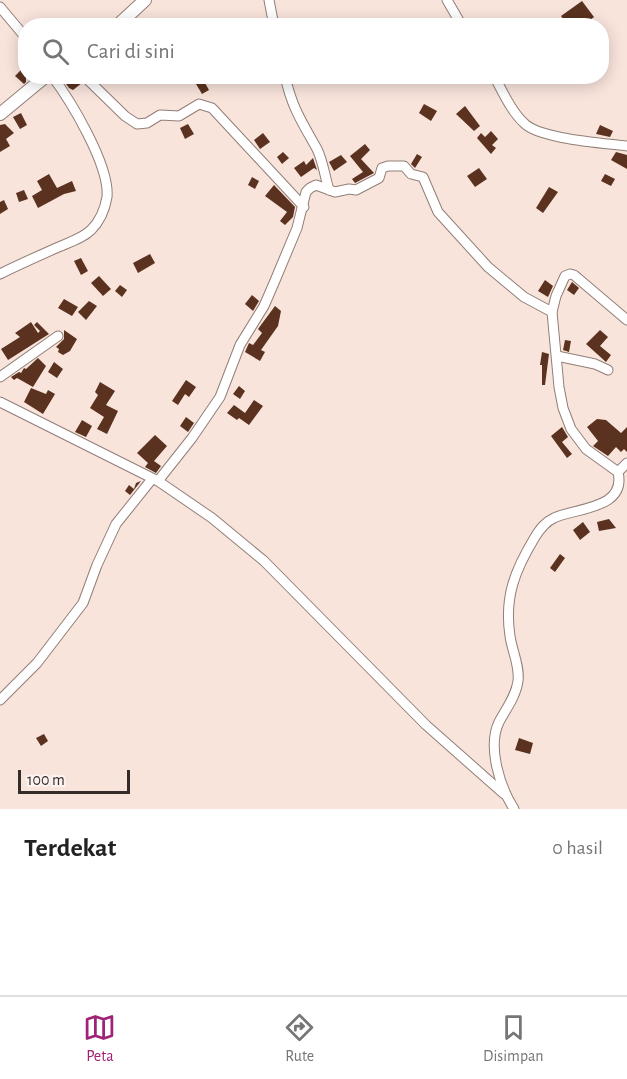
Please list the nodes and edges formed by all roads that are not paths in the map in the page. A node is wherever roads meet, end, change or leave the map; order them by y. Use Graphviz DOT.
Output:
graph roads {
  1 [pos="145,0"];
  2 [pos="269,0"];
  3 [pos="447,0"];
  4 [pos="0,7"];
  5 [pos="126,18"];
  6 [pos="272,18"];
  7 [pos="457,18"];
  8 [pos="18,28"];
  9 [pos="36,84"];
  10 [pos="58,84"];
  11 [pos="92,84"];
  12 [pos="287,84"];
  13 [pos="499,84"];
  14 [pos="0,114"];
  15 [pos="627,146"];
  16 [pos="329,190"];
  17 [pos="304,207"];
  18 [pos="0,274"];
  19 [pos="552,312"];
  20 [pos="627,320"];
  21 [pos="58,336"];
  22 [pos="557,356"];
  23 [pos="608,370"];
  24 [pos="0,377"];
  25 [pos="0,402"];
  26 [pos="627,463"];
  27 [pos="618,472"];
  28 [pos="155,480"];
  29 [pos="0,700"];
  30 [pos="504,794"];
  31 [pos="514,809"];
  1 -- 5 [label="street"];
  2 -- 6 [label="street"];
  3 -- 7 [label="street"];
  4 -- 8 [label="street"];
  9 -- 14 [label="street"];
  10 -- 18 [label="street"];
  11 -- 17 [label="street"];
  12 -- 16 [label="street"];
  13 -- 15 [label="street"];
  16 -- 17 [label="street"];
  16 -- 19 [label="street"];
  17 -- 28 [label="street"];
  19 -- 20 [label="street"];
  19 -- 22 [label="street"];
  21 -- 24 [label="street"];
  22 -- 23 [label="street"];
  22 -- 27 [label="street"];
  25 -- 28 [label="street"];
  26 -- 27 [label="street"];
  27 -- 30 [label="street"];
  28 -- 29 [label="street"];
  28 -- 30 [label="street"];
  30 -- 31 [label="street"];
}
